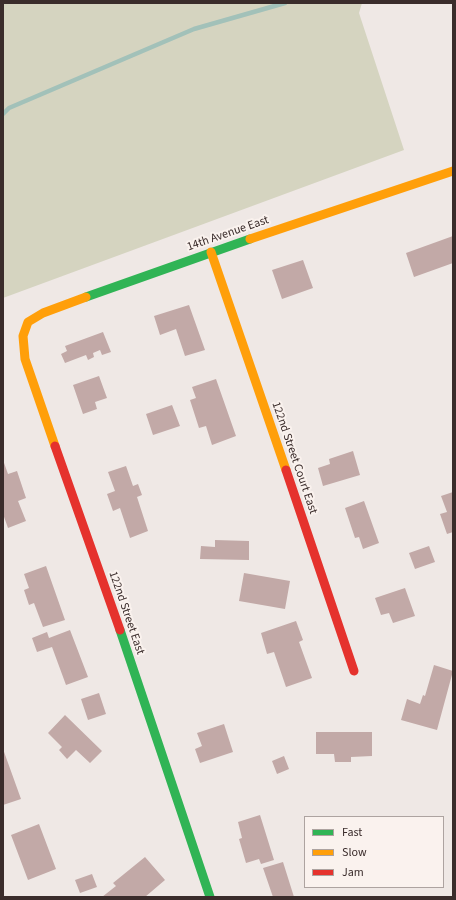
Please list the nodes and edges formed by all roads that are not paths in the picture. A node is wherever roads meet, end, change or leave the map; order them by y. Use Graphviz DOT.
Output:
graph roads {
  1 [pos="453,171"];
  2 [pos="211,252"];
  3 [pos="23,336"];
  4 [pos="354,671"];
  5 [pos="210,897"];
  1 -- 2 [label="street, 14th Avenue East"];
  2 -- 3 [label="street, 14th Avenue East"];
  2 -- 4 [label="street, 122nd Street Court East"];
  3 -- 5 [label="street, 122nd Street East"];
}
